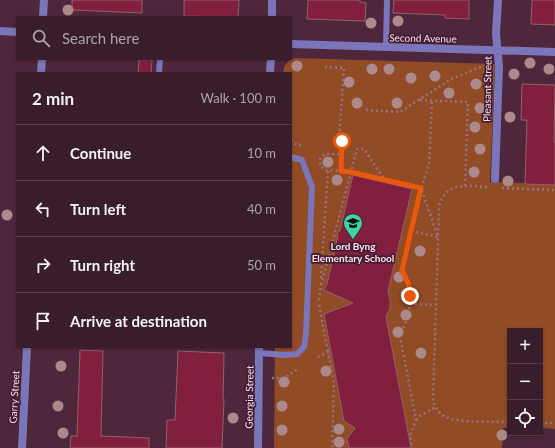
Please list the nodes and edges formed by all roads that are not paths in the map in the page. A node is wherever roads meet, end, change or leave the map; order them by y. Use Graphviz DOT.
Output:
graph roads {
  1 [pos="44,0"];
  2 [pos="272,0"];
  3 [pos="387,0"];
  4 [pos="498,0"];
  5 [pos="43,16"];
  6 [pos="272,16"];
  7 [pos="0,31"];
  8 [pos="16,32"];
  9 [pos="292,44"];
  10 [pos="386,48"];
  11 [pos="498,50"];
  12 [pos="555,52"];
  13 [pos="42,60"];
  14 [pos="160,60"];
  15 [pos="271,60"];
  16 [pos="41,72"];
  17 [pos="160,72"];
  18 [pos="270,72"];
  19 [pos="292,157"];
  20 [pos="495,183"];
  21 [pos="27,348"];
  22 [pos="259,350"];
  23 [pos="22,448"];
  24 [pos="258,448"];
  1 -- 5 [label="street"];
  2 -- 6 [label="street"];
  3 -- 10 [label="lane"];
  4 -- 11 [label="street, Pleasant Street"];
  7 -- 8 [label="street"];
  9 -- 10 [label="street, Second Avenue"];
  10 -- 11 [label="street, Second Avenue"];
  11 -- 12 [label="street, Second Avenue"];
  11 -- 20 [label="street, Pleasant Street"];
  13 -- 16 [label="street"];
  14 -- 17 [label="lane"];
  15 -- 18 [label="street"];
  19 -- 22 [label="lane"];
  21 -- 23 [label="street, Garry Street"];
  22 -- 24 [label="street, Georgia Street"];
}
